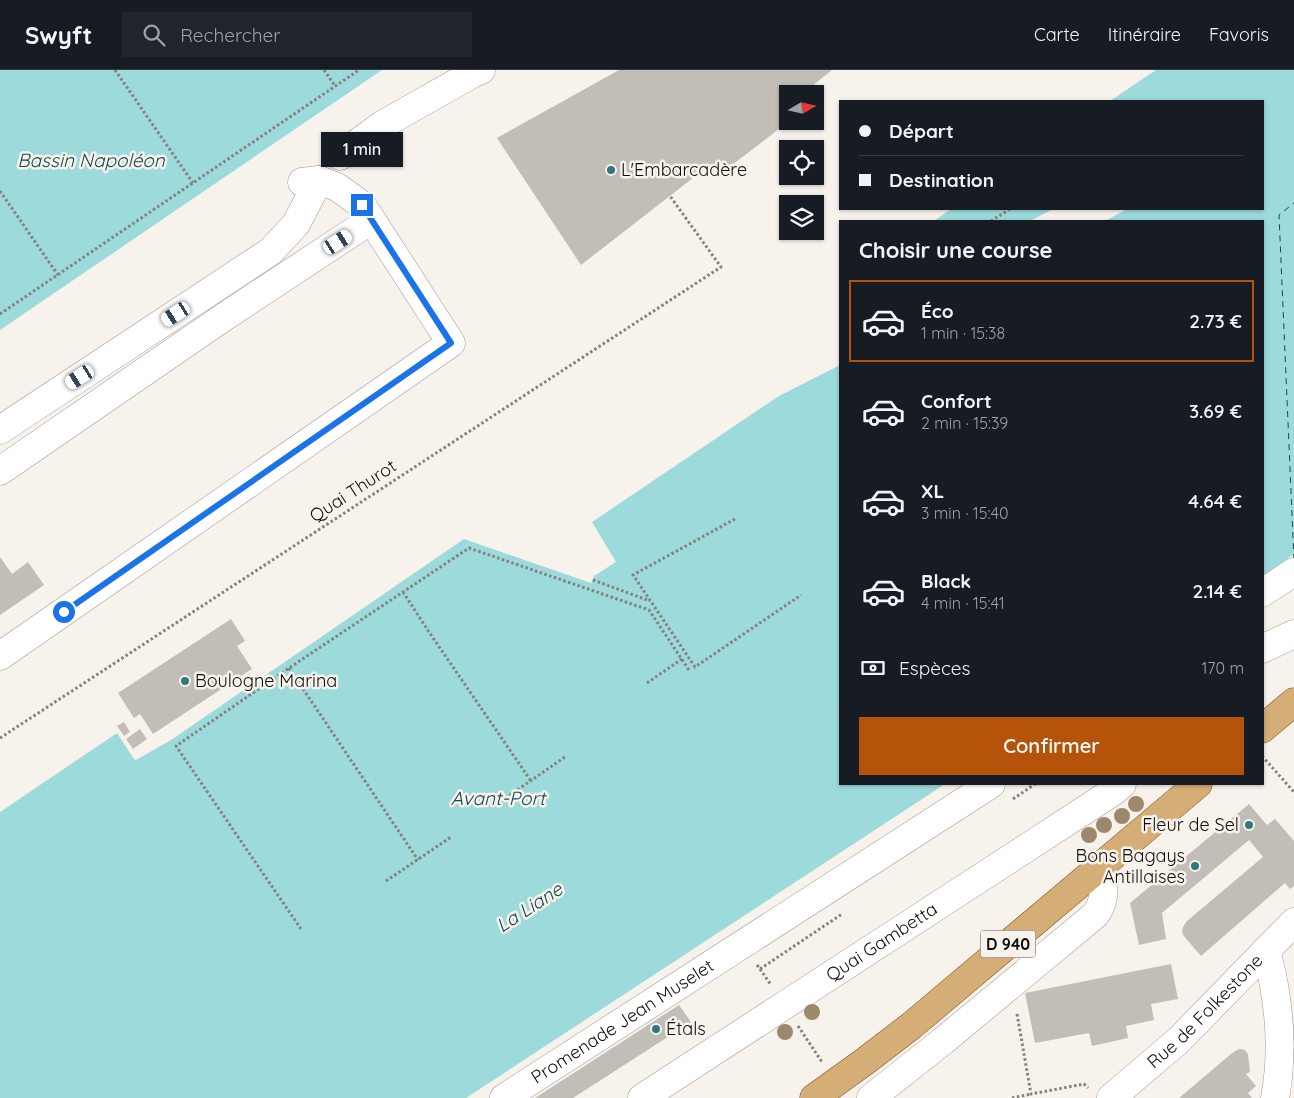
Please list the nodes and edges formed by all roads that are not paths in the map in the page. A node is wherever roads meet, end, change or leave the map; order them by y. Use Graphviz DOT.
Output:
graph roads {
  1 [pos="481,70"];
  2 [pos="340,156"];
  3 [pos="371,220"];
  4 [pos="0,430"];
  5 [pos="0,470"];
  6 [pos="1294,572"];
  7 [pos="1264,592"];
  8 [pos="1294,634"];
  9 [pos="1264,648"];
  10 [pos="0,656"];
  11 [pos="1294,702"];
  12 [pos="1264,727"];
  13 [pos="989,785"];
  14 [pos="1121,785"];
  15 [pos="1197,785"];
  16 [pos="1102,865"];
  17 [pos="1294,922"];
  18 [pos="1266,950"];
  19 [pos="1101,1094"];
  20 [pos="504,1098"];
  21 [pos="642,1098"];
  22 [pos="814,1098"];
  23 [pos="871,1098"];
  24 [pos="1275,1098"];
  1 -- 2 [label="street"];
  3 -- 4 [label="street"];
  3 -- 5 [label="street"];
  3 -- 10 [label="street"];
  6 -- 7 [label="street"];
  8 -- 9 [label="street"];
  11 -- 12 [label="main road"];
  13 -- 20 [label="street, Promenade Jean Muselet"];
  14 -- 21 [label="street, Quai Gambetta"];
  15 -- 16 [label="main road, D 940"];
  16 -- 22 [label="main road, D 940"];
  16 -- 23 [label="street"];
  17 -- 18 [label="street, Rue de Folkestone"];
  18 -- 19 [label="street, Rue de Folkestone"];
  18 -- 24 [label="street"];
}
